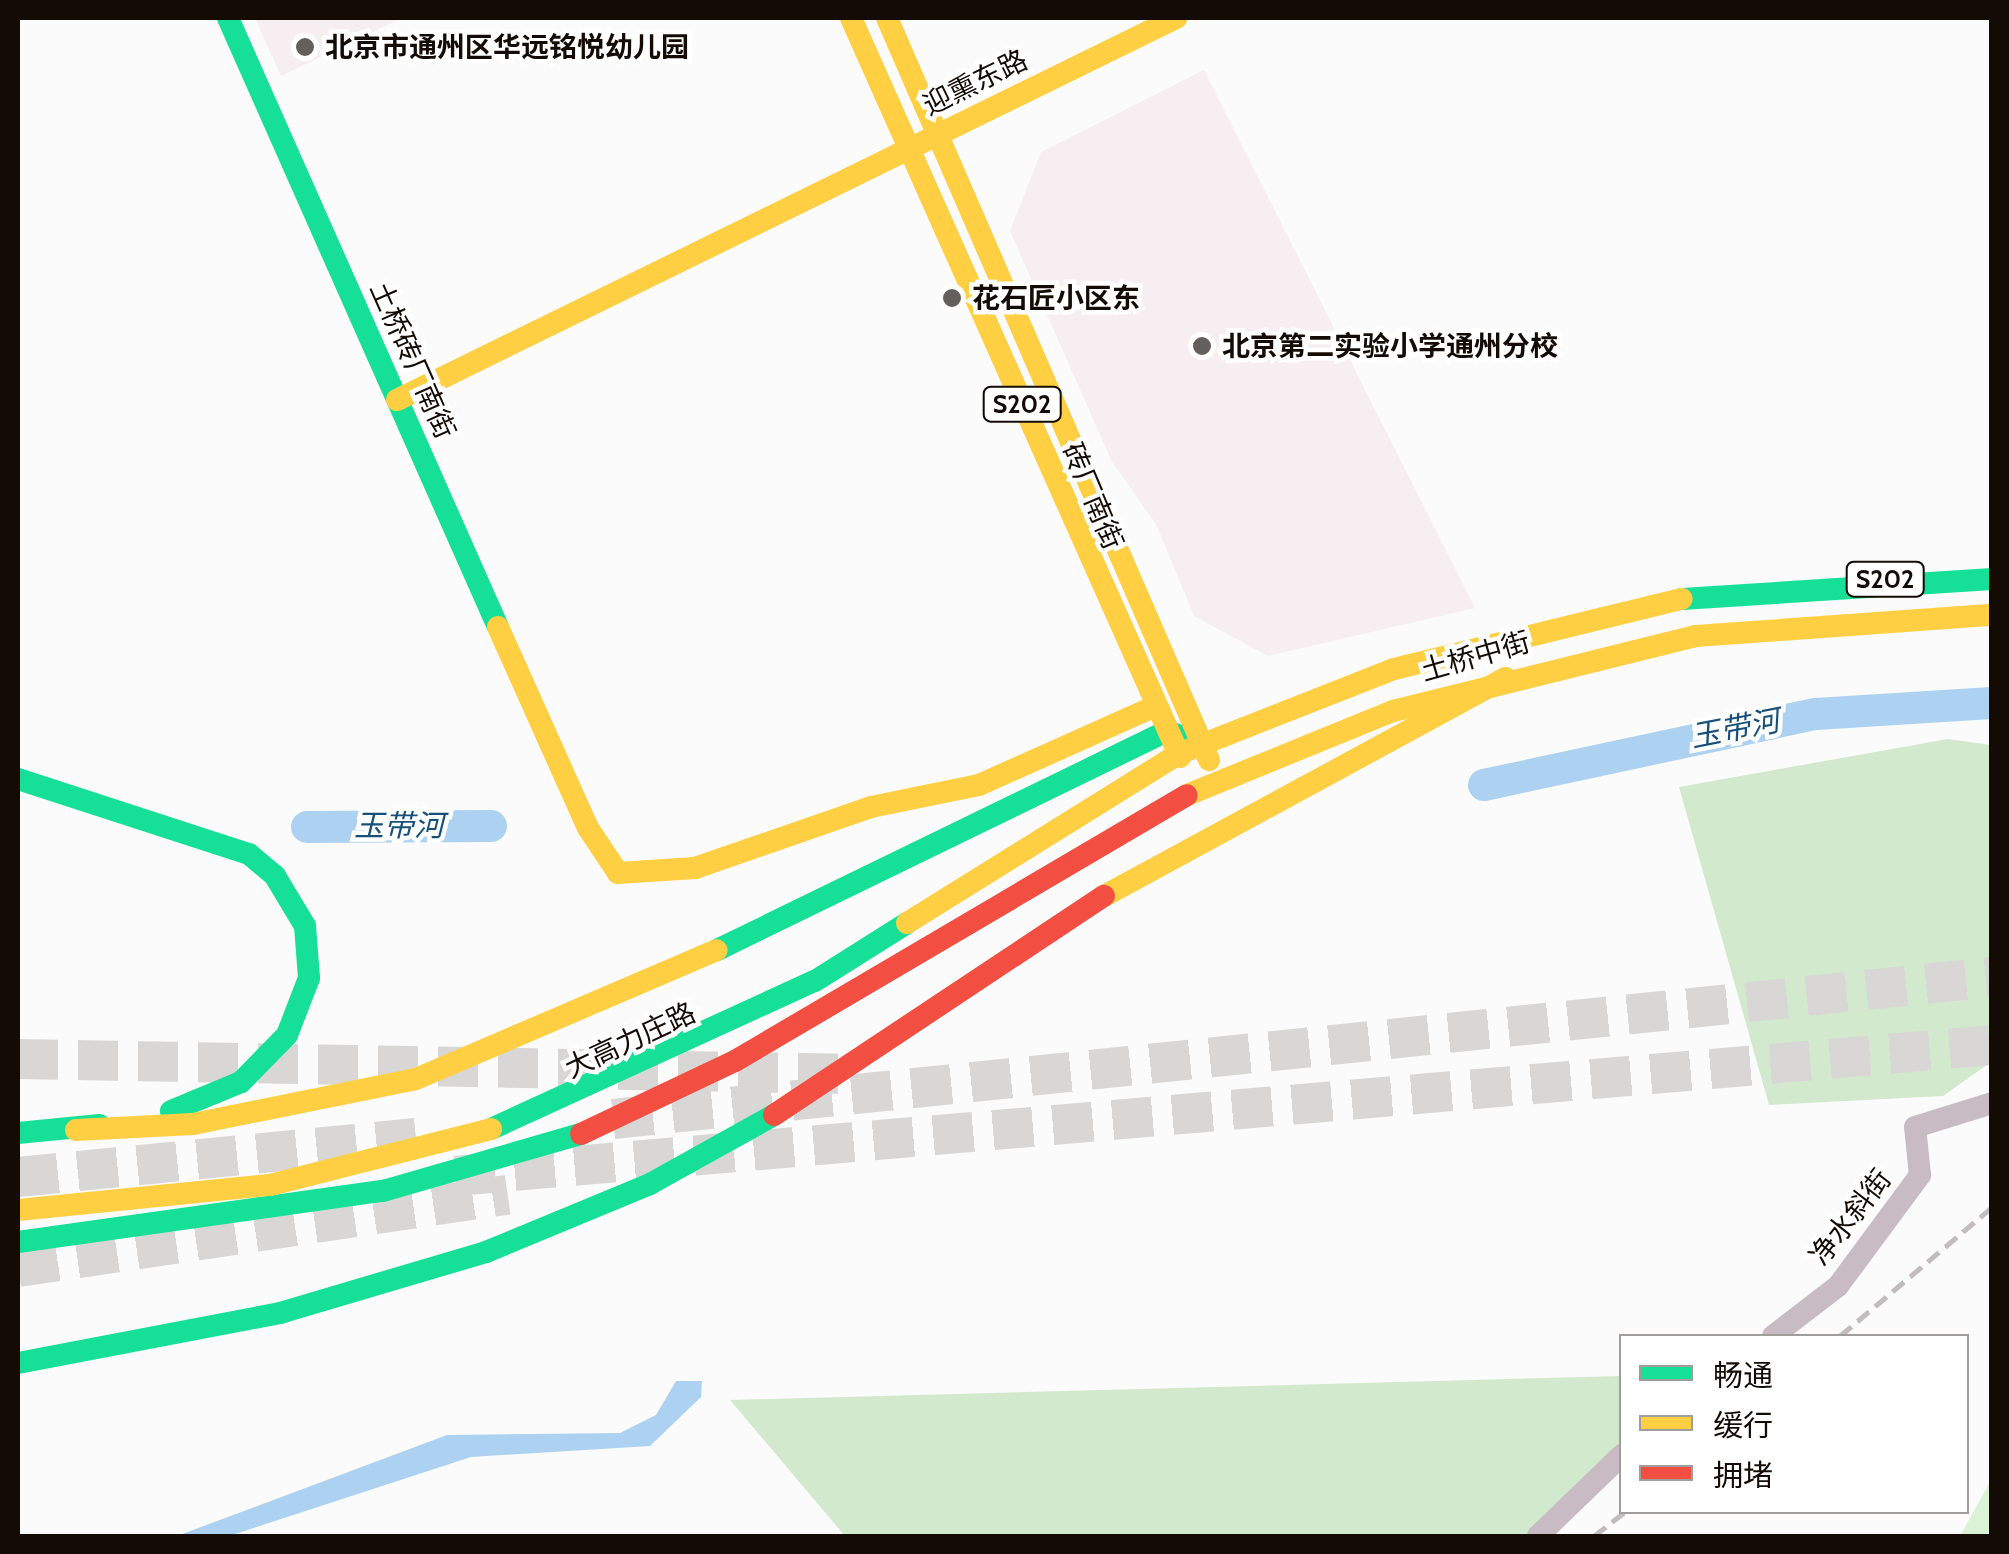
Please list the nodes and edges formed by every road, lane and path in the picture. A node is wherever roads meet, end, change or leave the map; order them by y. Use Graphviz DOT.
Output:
graph roads {
  1 [pos="228,18"];
  2 [pos="851,18"];
  3 [pos="888,18"];
  4 [pos="1176,18"];
  5 [pos="936,135"];
  6 [pos="908,148"];
  7 [pos="397,400"];
  8 [pos="1992,579"];
  9 [pos="1992,615"];
  10 [pos="1506,678"];
  11 [pos="1156,706"];
  12 [pos="1168,730"];
  13 [pos="1200,743"];
  14 [pos="1178,754"];
  15 [pos="18,779"];
  16 [pos="1219,780"];
  17 [pos="1196,790"];
  18 [pos="1238,818"];
  19 [pos="1215,830"];
  20 [pos="1992,1103"];
  21 [pos="76,1130"];
  22 [pos="18,1133"];
  23 [pos="18,1210"];
  24 [pos="18,1242"];
  25 [pos="1776,1334"];
  26 [pos="18,1363"];
  27 [pos="1619,1458"];
  28 [pos="1538,1536"];
  1 -- 7 [label="main road, 土桥砖厂南街"];
  2 -- 6 [label="main road, 砖厂南街 / S202"];
  3 -- 5 [label="main road, 砖厂南街 / S202"];
  4 -- 5 [label="main road, 迎熏东路"];
  5 -- 6 [label="main road, 迎熏东路"];
  5 -- 13 [label="main road, 砖厂南街 / S202"];
  6 -- 7 [label="main road, 迎熏东路"];
  6 -- 11 [label="main road, 砖厂南街 / S202"];
  7 -- 11 [label="main road, 土桥砖厂南街"];
  8 -- 13 [label="main road, 大高力庄路 / S202"];
  9 -- 10 [label="main road, 土桥中街 / S202"];
  10 -- 16 [label="main road, 土桥中街 / S202"];
  10 -- 18 [label="main road"];
  11 -- 12 [label="main road, 砖厂南街 / S202"];
  12 -- 13 [label="main road"];
  12 -- 14 [label="main road, 砖厂南街 / S202"];
  12 -- 21 [label="main road"];
  13 -- 14 [label="main road, 大高力庄路"];
  13 -- 16 [label="main road, 砖厂南街 / S202"];
  14 -- 17 [label="main road, 砖厂南街 / S202"];
  14 -- 23 [label="main road, 大高力庄路"];
  15 -- 21 [label="main road"];
  16 -- 17 [label="main road, 土桥中街 / S202"];
  16 -- 18 [label="main road, 砖厂南街 / S202"];
  17 -- 19 [label="main road, 砖厂南街 / S202"];
  17 -- 24 [label="main road"];
  18 -- 19 [label="main road"];
  19 -- 26 [label="main road"];
  20 -- 25 [label="street, 净水斜街"];
  21 -- 22 [label="main road"];
  27 -- 28 [label="street"];
}
